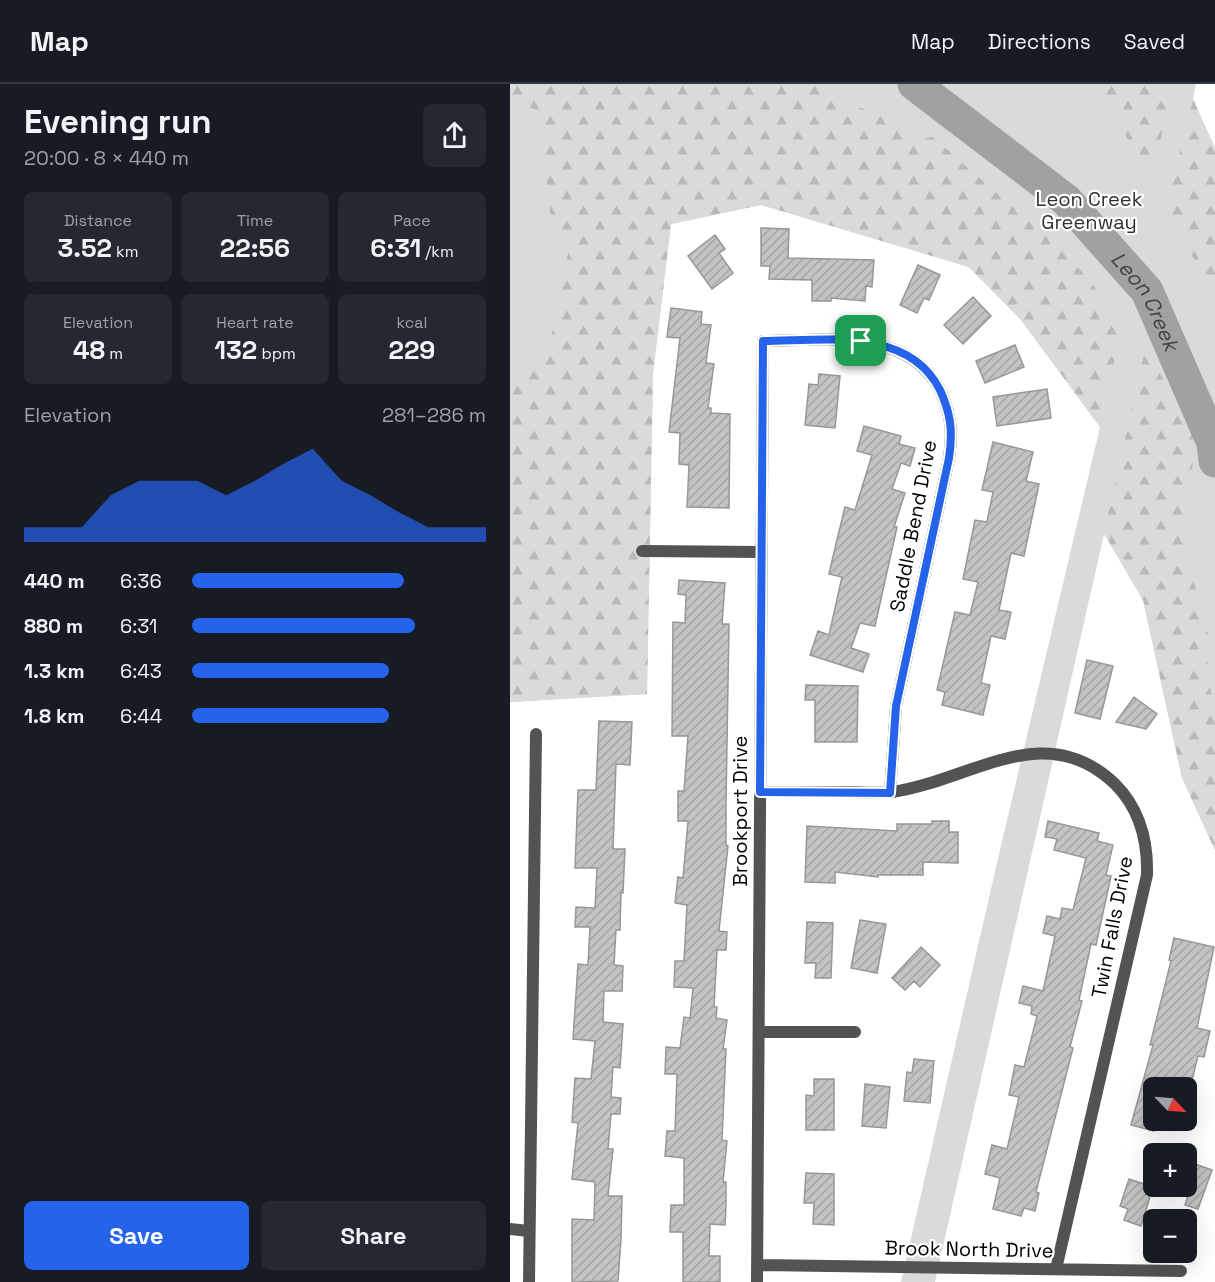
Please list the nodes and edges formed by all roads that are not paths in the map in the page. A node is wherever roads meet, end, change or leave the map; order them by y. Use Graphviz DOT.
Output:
graph roads {
  1 [pos="763,341"];
  2 [pos="642,551"];
  3 [pos="761,552"];
  4 [pos="536,734"];
  5 [pos="760,792"];
  6 [pos="890,793"];
  7 [pos="759,1032"];
  8 [pos="855,1032"];
  9 [pos="510,1228"];
  10 [pos="529,1231"];
  11 [pos="757,1265"];
  12 [pos="1056,1269"];
  13 [pos="1181,1271"];
  14 [pos="529,1282"];
  15 [pos="757,1282"];
  1 -- 3 [label="street, Brookport Drive"];
  1 -- 6 [label="street, Saddle Bend Drive"];
  2 -- 3 [label="street"];
  3 -- 5 [label="street, Brookport Drive"];
  4 -- 10 [label="street"];
  5 -- 6 [label="street, Twin Falls Drive"];
  5 -- 7 [label="street, Brookport Drive"];
  6 -- 12 [label="street, Twin Falls Drive"];
  7 -- 8 [label="street"];
  7 -- 11 [label="street, Brookport Drive"];
  9 -- 10 [label="street"];
  10 -- 14 [label="street"];
  11 -- 12 [label="street, Brook North Drive"];
  11 -- 15 [label="street, Brookport Drive"];
  12 -- 13 [label="street, Brook North Drive"];
}
